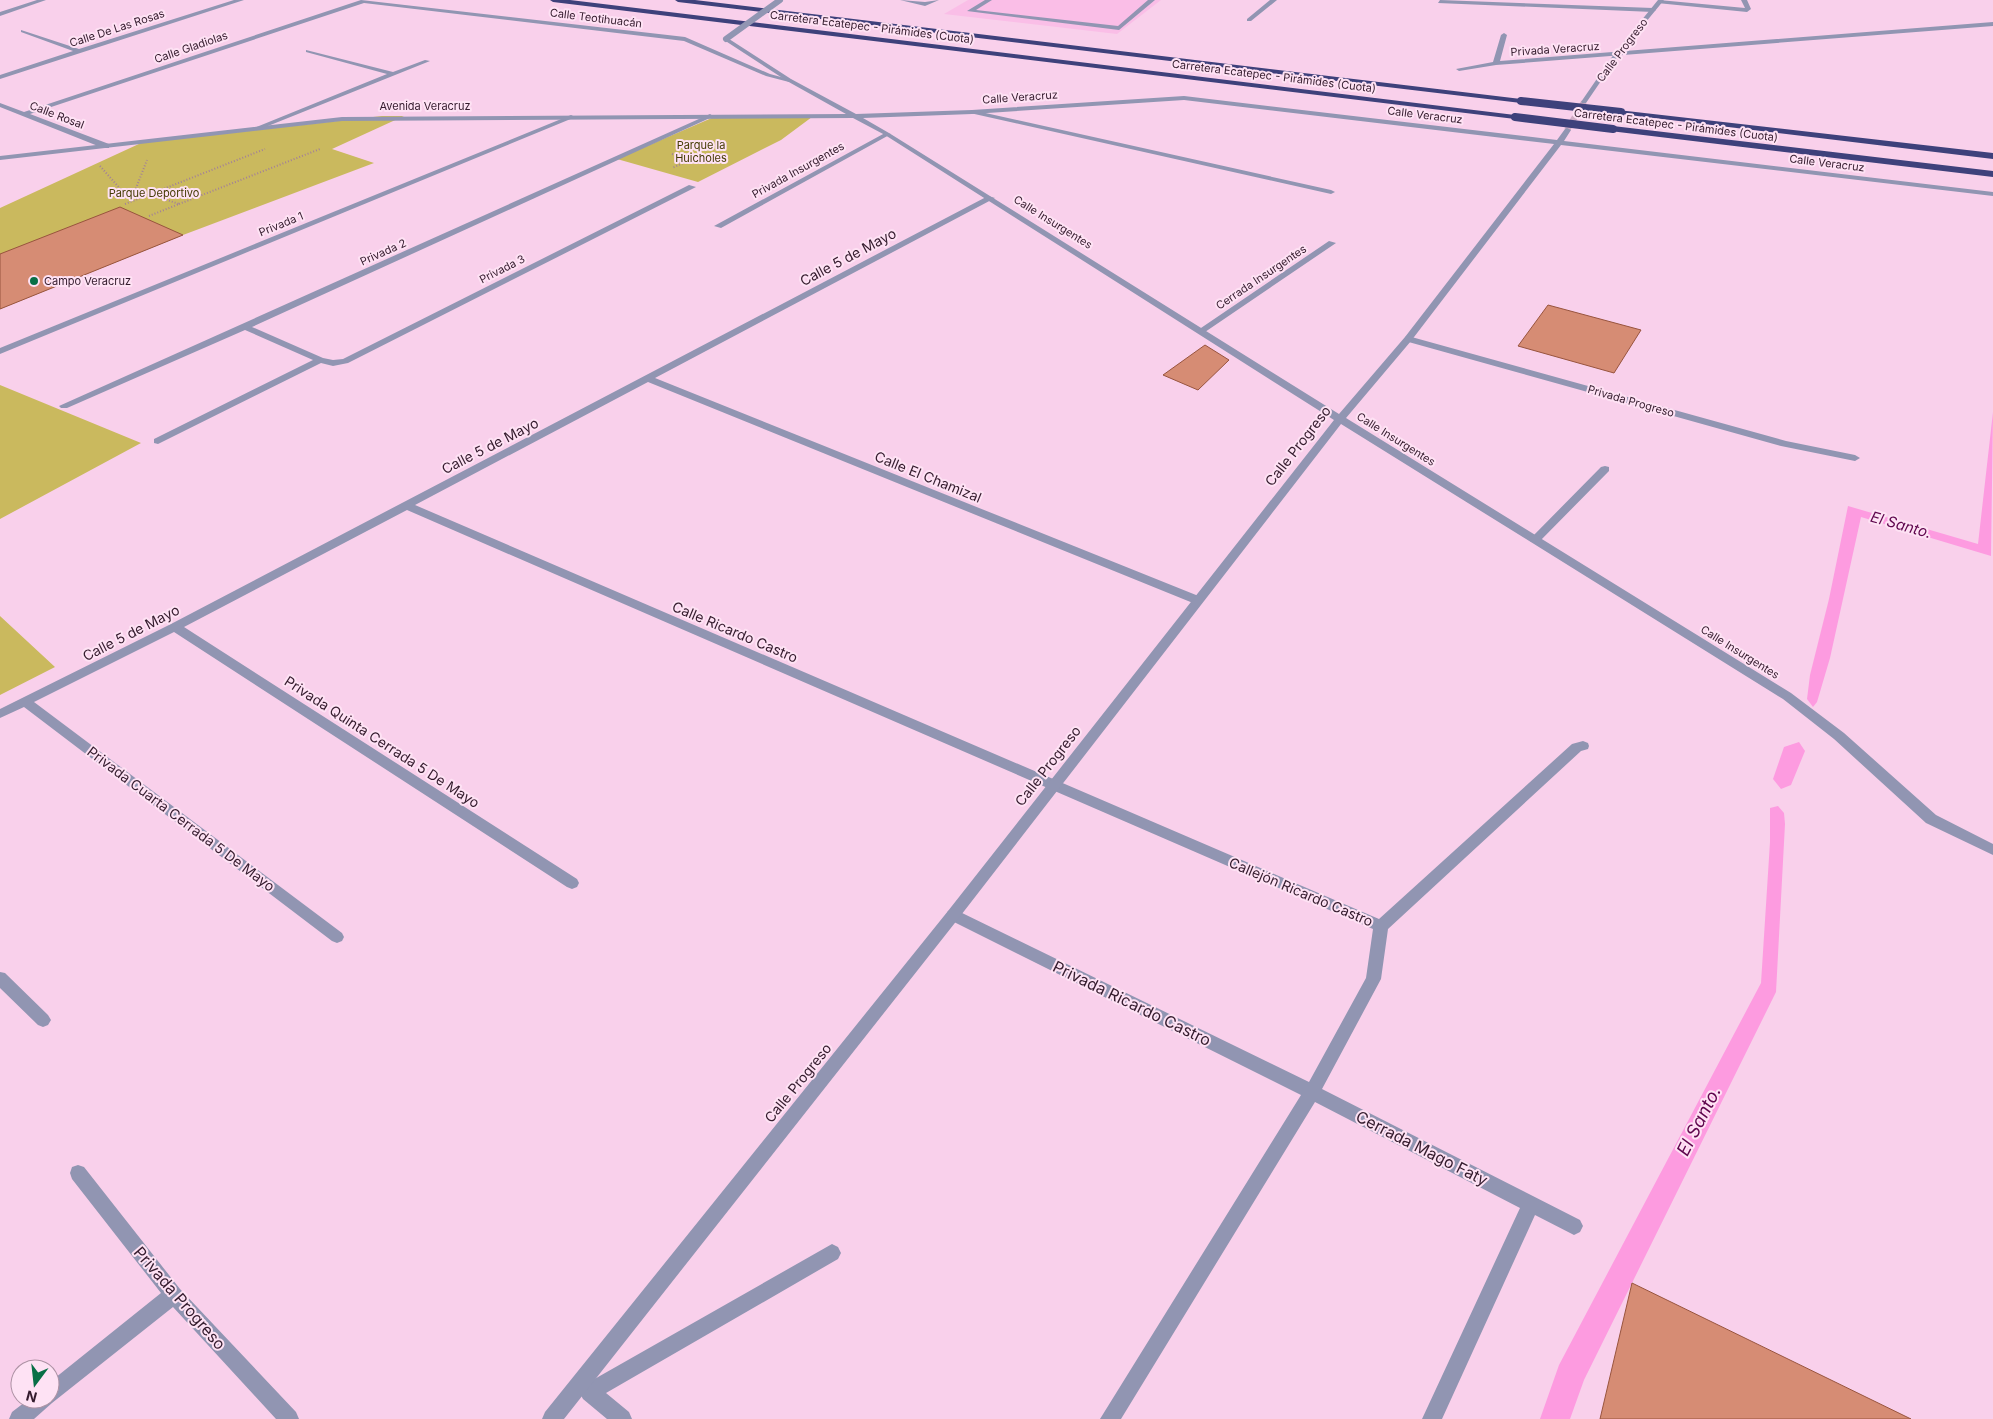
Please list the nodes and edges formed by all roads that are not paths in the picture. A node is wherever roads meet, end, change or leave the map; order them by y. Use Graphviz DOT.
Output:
graph roads {
  1 [pos="43,0"];
  2 [pos="241,0"];
  3 [pos="553,0"];
  4 [pos="678,0"];
  5 [pos="780,0"];
  6 [pos="903,0"];
  7 [pos="936,0"];
  8 [pos="989,0"];
  9 [pos="1152,0"];
  10 [pos="1274,0"];
  11 [pos="1744,0"];
  12 [pos="364,1"];
  13 [pos="1660,1"];
  14 [pos="1440,2"];
  15 [pos="1653,10"];
  16 [pos="0,14"];
  17 [pos="1250,20"];
  18 [pos="1993,24"];
  19 [pos="23,31"];
  20 [pos="1504,35"];
  21 [pos="80,51"];
  22 [pos="308,51"];
  23 [pos="1616,55"];
  24 [pos="426,61"];
  25 [pos="1496,63"];
  26 [pos="1459,69"];
  27 [pos="392,74"];
  28 [pos="0,77"];
  29 [pos="789,80"];
  30 [pos="1584,102"];
  31 [pos="0,105"];
  32 [pos="972,112"];
  33 [pos="24,114"];
  34 [pos="710,116"];
  35 [pos="853,116"];
  36 [pos="571,117"];
  37 [pos="256,129"];
  38 [pos="1567,130"];
  39 [pos="887,134"];
  40 [pos="1559,143"];
  41 [pos="106,146"];
  42 [pos="1993,156"];
  43 [pos="0,158"];
  44 [pos="1993,174"];
  45 [pos="692,187"];
  46 [pos="1330,192"];
  47 [pos="1993,194"];
  48 [pos="991,198"];
  49 [pos="718,226"];
  50 [pos="1332,243"];
  51 [pos="245,327"];
  52 [pos="1202,330"];
  53 [pos="1408,339"];
  54 [pos="0,351"];
  55 [pos="320,360"];
  56 [pos="650,379"];
  57 [pos="64,406"];
  58 [pos="1340,419"];
  59 [pos="158,441"];
  60 [pos="1855,458"];
  61 [pos="1605,469"];
  62 [pos="405,505"];
  63 [pos="1535,540"];
  64 [pos="1197,600"];
  65 [pos="175,627"];
  66 [pos="25,702"];
  67 [pos="0,714"];
  68 [pos="1583,746"];
  69 [pos="1053,786"];
  70 [pos="1993,850"];
  71 [pos="572,883"];
  72 [pos="952,915"];
  73 [pos="1381,926"];
  74 [pos="337,937"];
  75 [pos="0,978"];
  76 [pos="43,1020"];
  77 [pos="1312,1092"];
  78 [pos="78,1173"];
  79 [pos="1531,1204"];
  80 [pos="1574,1226"];
  81 [pos="832,1253"];
  82 [pos="174,1295"];
  83 [pos="60,1386"];
  84 [pos="585,1387"];
  85 [pos="32,1409"];
  86 [pos="19,1419"];
  87 [pos="289,1419"];
  88 [pos="552,1419"];
  89 [pos="622,1419"];
  90 [pos="1110,1419"];
  91 [pos="1432,1419"];
  1 -- 16 [label="street"];
  2 -- 21 [label="street, Calle De Las Rosas"];
  3 -- 44 [label="highway, Carretera Ecatepec - Pirámides (Cuota), bridge"];
  4 -- 42 [label="highway, Carretera Ecatepec - Pirámides (Cuota), bridge"];
  5 -- 29 [label="street, Calle Insurgentes, bridge"];
  6 -- 7 [label="street"];
  8 -- 9 [label="street"];
  10 -- 17 [label="street"];
  11 -- 13 [label="street"];
  12 -- 29 [label="street, Calle Teotihuacán"];
  12 -- 33 [label="street, Calle Gladiolas"];
  13 -- 15 [label="street, Calle Progreso"];
  14 -- 15 [label="street"];
  15 -- 23 [label="street, Calle Progreso"];
  18 -- 23 [label="street"];
  19 -- 21 [label="street"];
  20 -- 25 [label="street, Privada Veracruz"];
  21 -- 28 [label="street, Calle De Las Rosas"];
  22 -- 27 [label="street"];
  23 -- 25 [label="street, Privada Veracruz"];
  23 -- 30 [label="street, Calle Progreso"];
  24 -- 27 [label="street"];
  25 -- 26 [label="street, Privada Veracruz"];
  27 -- 37 [label="street"];
  29 -- 35 [label="street, Calle Insurgentes"];
  31 -- 33 [label="street, Calle Rosal"];
  32 -- 35 [label="street, Calle Veracruz"];
  32 -- 40 [label="street, Calle Veracruz"];
  32 -- 46 [label="street"];
  33 -- 41 [label="street, Calle Rosal"];
  34 -- 35 [label="street, Avenida Veracruz"];
  34 -- 36 [label="street, Avenida Veracruz"];
  34 -- 51 [label="street, Privada 2"];
  35 -- 39 [label="street, Calle Insurgentes"];
  36 -- 37 [label="street, Avenida Veracruz"];
  36 -- 54 [label="street, Privada 1"];
  37 -- 41 [label="street, Avenida Veracruz"];
  38 -- 40 [label="street, Calle Progreso"];
  39 -- 48 [label="street, Calle Insurgentes"];
  39 -- 49 [label="street, Privada Insurgentes"];
  40 -- 47 [label="street, Calle Veracruz"];
  40 -- 53 [label="street, Calle Progreso"];
  41 -- 43 [label="street, Avenida Veracruz"];
  45 -- 55 [label="street, Privada 3"];
  48 -- 52 [label="street, Calle Insurgentes"];
  48 -- 56 [label="street, Calle 5 de Mayo"];
  50 -- 52 [label="street, Cerrada Insurgentes"];
  51 -- 55 [label="street, Privada 3"];
  51 -- 57 [label="street, Privada 2"];
  52 -- 58 [label="street, Calle Insurgentes"];
  53 -- 58 [label="street, Calle Progreso"];
  53 -- 60 [label="street, Privada Progreso"];
  55 -- 59 [label="street, Privada 3"];
  56 -- 62 [label="street, Calle 5 de Mayo"];
  56 -- 64 [label="street, Calle El Chamizal"];
  58 -- 63 [label="street, Calle Insurgentes"];
  58 -- 64 [label="street, Calle Progreso"];
  61 -- 63 [label="street"];
  62 -- 65 [label="street, Calle 5 de Mayo"];
  62 -- 69 [label="street, Calle Ricardo Castro"];
  63 -- 70 [label="street, Calle Insurgentes"];
  64 -- 69 [label="street, Calle Progreso"];
  65 -- 66 [label="street, Calle 5 de Mayo"];
  65 -- 71 [label="street, Privada Quinta Cerrada 5 De Mayo"];
  66 -- 67 [label="street, Calle 5 de Mayo"];
  66 -- 74 [label="street, Privada Cuarta Cerrada 5 De Mayo"];
  68 -- 73 [label="street, Callejón Ricardo Castro"];
  69 -- 72 [label="street, Calle Progreso"];
  69 -- 73 [label="street, Callejón Ricardo Castro"];
  72 -- 77 [label="street, Privada Ricardo Castro"];
  72 -- 84 [label="street, Calle Progreso"];
  73 -- 77 [label="street"];
  75 -- 76 [label="street"];
  77 -- 79 [label="street, Cerrada Mago Faty"];
  77 -- 90 [label="street"];
  78 -- 82 [label="street, Privada Progreso"];
  79 -- 80 [label="street, Cerrada Mago Faty"];
  79 -- 91 [label="street"];
  81 -- 84 [label="street"];
  82 -- 83 [label="street"];
  82 -- 87 [label="street, Privada Progreso"];
  84 -- 88 [label="street, Calle Progreso"];
  84 -- 89 [label="street"];
  85 -- 86 [label="street"];
}
